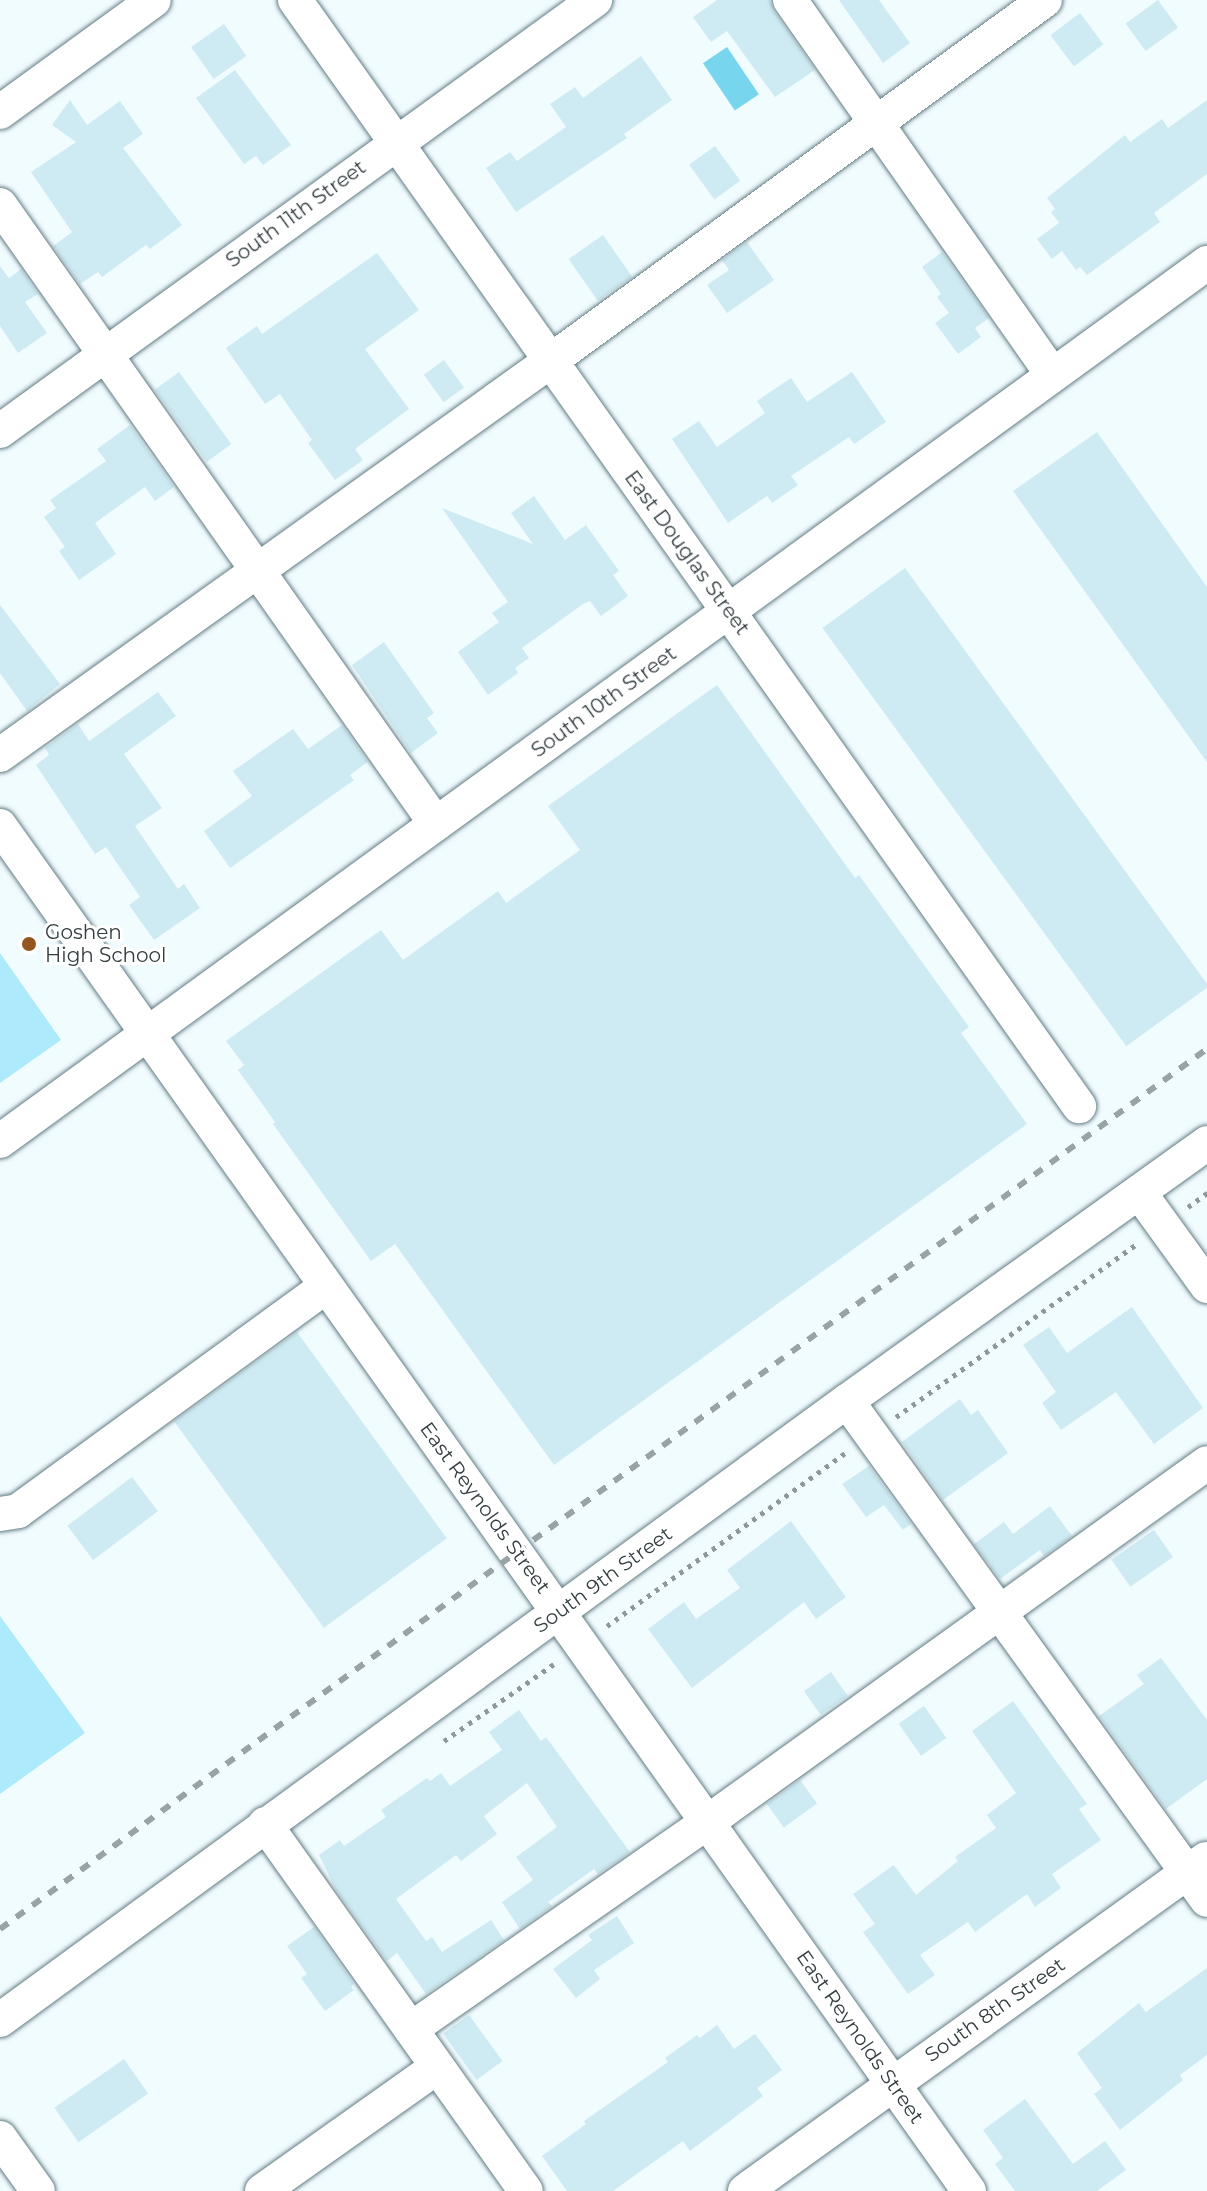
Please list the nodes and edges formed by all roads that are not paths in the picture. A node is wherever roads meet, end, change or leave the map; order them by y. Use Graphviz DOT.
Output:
graph roads {
  1 [pos="154,0"];
  2 [pos="295,0"];
  3 [pos="595,0"];
  4 [pos="790,0"];
  5 [pos="1045,0"];
  6 [pos="0,112"];
  7 [pos="876,123"];
  8 [pos="395,142"];
  9 [pos="0,205"];
  10 [pos="1207,263"];
  11 [pos="104,353"];
  12 [pos="549,362"];
  13 [pos="1053,375"];
  14 [pos="0,431"];
  15 [pos="257,569"];
  16 [pos="730,611"];
  17 [pos="0,755"];
  18 [pos="436,824"];
  19 [pos="0,826"];
  20 [pos="146,1034"];
  21 [pos="1079,1106"];
  22 [pos="0,1141"];
  23 [pos="1207,1143"];
  24 [pos="1139,1192"];
  25 [pos="326,1286"];
  26 [pos="1207,1286"];
  27 [pos="847,1401"];
  28 [pos="1207,1463"];
  29 [pos="0,1514"];
  30 [pos="560,1612"];
  31 [pos="998,1612"];
  32 [pos="709,1821"];
  33 [pos="265,1824"];
  34 [pos="1201,1877"];
  35 [pos="0,2020"];
  36 [pos="411,2029"];
  37 [pos="437,2067"];
  38 [pos="892,2084"];
  39 [pos="0,2138"];
  40 [pos="38,2191"];
  41 [pos="262,2191"];
  42 [pos="526,2191"];
  43 [pos="745,2191"];
  44 [pos="969,2191"];
  1 -- 6 [label="street"];
  2 -- 8 [label="street, East Douglas Street"];
  3 -- 8 [label="street, South 11th Street"];
  4 -- 7 [label="street"];
  5 -- 7 [label="street"];
  7 -- 12 [label="street"];
  7 -- 13 [label="street"];
  8 -- 11 [label="street, South 11th Street"];
  8 -- 12 [label="street, East Douglas Street"];
  9 -- 11 [label="street"];
  10 -- 13 [label="street, South 10th Street"];
  11 -- 14 [label="street, South 11th Street"];
  11 -- 15 [label="street"];
  12 -- 15 [label="street"];
  12 -- 16 [label="street, East Douglas Street"];
  13 -- 16 [label="street, South 10th Street"];
  15 -- 17 [label="street"];
  15 -- 18 [label="street"];
  16 -- 18 [label="street, South 10th Street"];
  16 -- 21 [label="street, East Douglas Street"];
  18 -- 20 [label="street, South 10th Street"];
  19 -- 20 [label="street, East Reynolds Street"];
  20 -- 22 [label="street, South 10th Street"];
  20 -- 25 [label="street, East Reynolds Street"];
  23 -- 24 [label="street, South 9th Street"];
  24 -- 26 [label="street"];
  24 -- 27 [label="street, South 9th Street"];
  25 -- 29 [label="street"];
  25 -- 30 [label="street, East Reynolds Street"];
  27 -- 30 [label="street, South 9th Street"];
  27 -- 31 [label="street"];
  28 -- 31 [label="street"];
  30 -- 32 [label="street, East Reynolds Street"];
  30 -- 33 [label="street, South 9th Street"];
  31 -- 32 [label="street"];
  31 -- 34 [label="street"];
  32 -- 36 [label="street"];
  32 -- 38 [label="street, East Reynolds Street"];
  33 -- 35 [label="street, South 9th Street"];
  33 -- 36 [label="street"];
  34 -- 38 [label="street, South 8th Street"];
  36 -- 37 [label="street"];
  37 -- 41 [label="street"];
  37 -- 42 [label="street"];
  38 -- 43 [label="street, South 8th Street"];
  38 -- 44 [label="street, East Reynolds Street"];
  39 -- 40 [label="street"];
}
